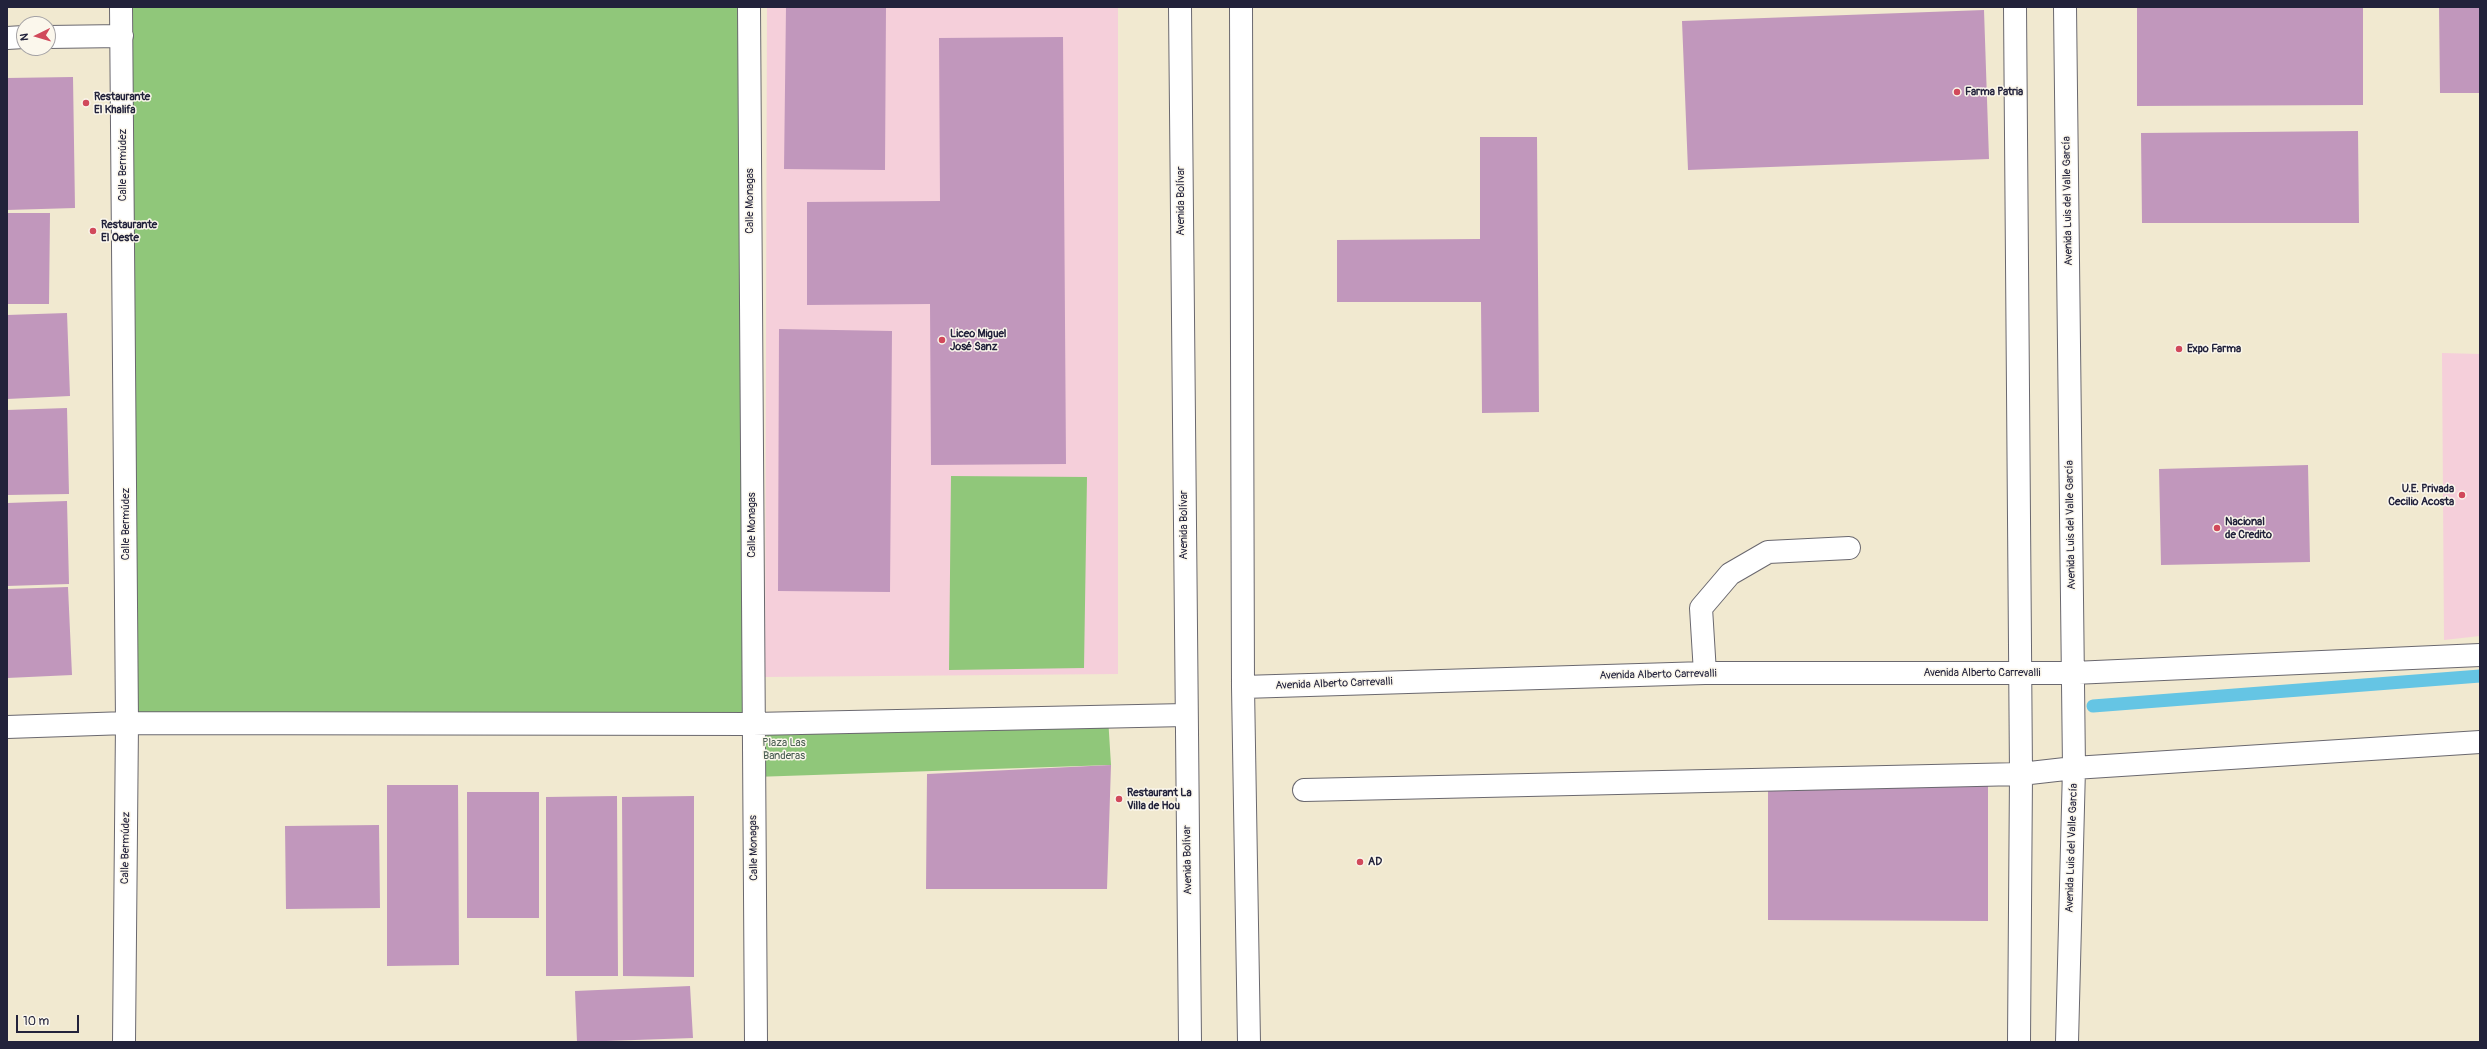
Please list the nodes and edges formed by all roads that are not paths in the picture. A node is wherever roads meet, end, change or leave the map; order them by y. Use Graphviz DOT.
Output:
graph roads {
  1 [pos="121,7"];
  2 [pos="749,7"];
  3 [pos="1180,7"];
  4 [pos="1241,7"];
  5 [pos="2015,7"];
  6 [pos="2066,7"];
  7 [pos="122,36"];
  8 [pos="56,37"];
  9 [pos="1849,548"];
  10 [pos="2480,655"];
  11 [pos="2020,673"];
  12 [pos="2073,673"];
  13 [pos="1704,674"];
  14 [pos="1243,687"];
  15 [pos="1186,715"];
  16 [pos="127,723"];
  17 [pos="753,724"];
  18 [pos="7,727"];
  19 [pos="2480,742"];
  20 [pos="2074,768"];
  21 [pos="2021,774"];
  22 [pos="1304,790"];
  23 [pos="124,1042"];
  24 [pos="756,1042"];
  25 [pos="1190,1042"];
  26 [pos="1249,1042"];
  27 [pos="2019,1042"];
  28 [pos="2067,1042"];
  1 -- 7 [label="street, Calle Bermúdez"];
  2 -- 17 [label="street, Calle Monagas"];
  3 -- 15 [label="street, Avenida Bolívar"];
  4 -- 14 [label="street"];
  5 -- 11 [label="street"];
  6 -- 12 [label="street, Avenida Luis del Valle García"];
  7 -- 8 [label="street"];
  7 -- 16 [label="street, Calle Bermúdez"];
  9 -- 13 [label="street"];
  10 -- 12 [label="street, Avenida Alberto Carrevalli"];
  11 -- 12 [label="street, Avenida Alberto Carrevalli"];
  11 -- 13 [label="street, Avenida Alberto Carrevalli"];
  11 -- 21 [label="street"];
  12 -- 20 [label="street, Avenida Luis del Valle García"];
  13 -- 14 [label="street, Avenida Alberto Carrevalli"];
  14 -- 26 [label="street"];
  15 -- 17 [label="street"];
  15 -- 25 [label="street, Avenida Bolívar"];
  16 -- 17 [label="street"];
  16 -- 18 [label="street"];
  16 -- 23 [label="street, Calle Bermúdez"];
  17 -- 24 [label="street, Calle Monagas"];
  19 -- 20 [label="street"];
  20 -- 21 [label="street"];
  20 -- 28 [label="street, Avenida Luis del Valle García"];
  21 -- 22 [label="street"];
  21 -- 27 [label="street"];
}
